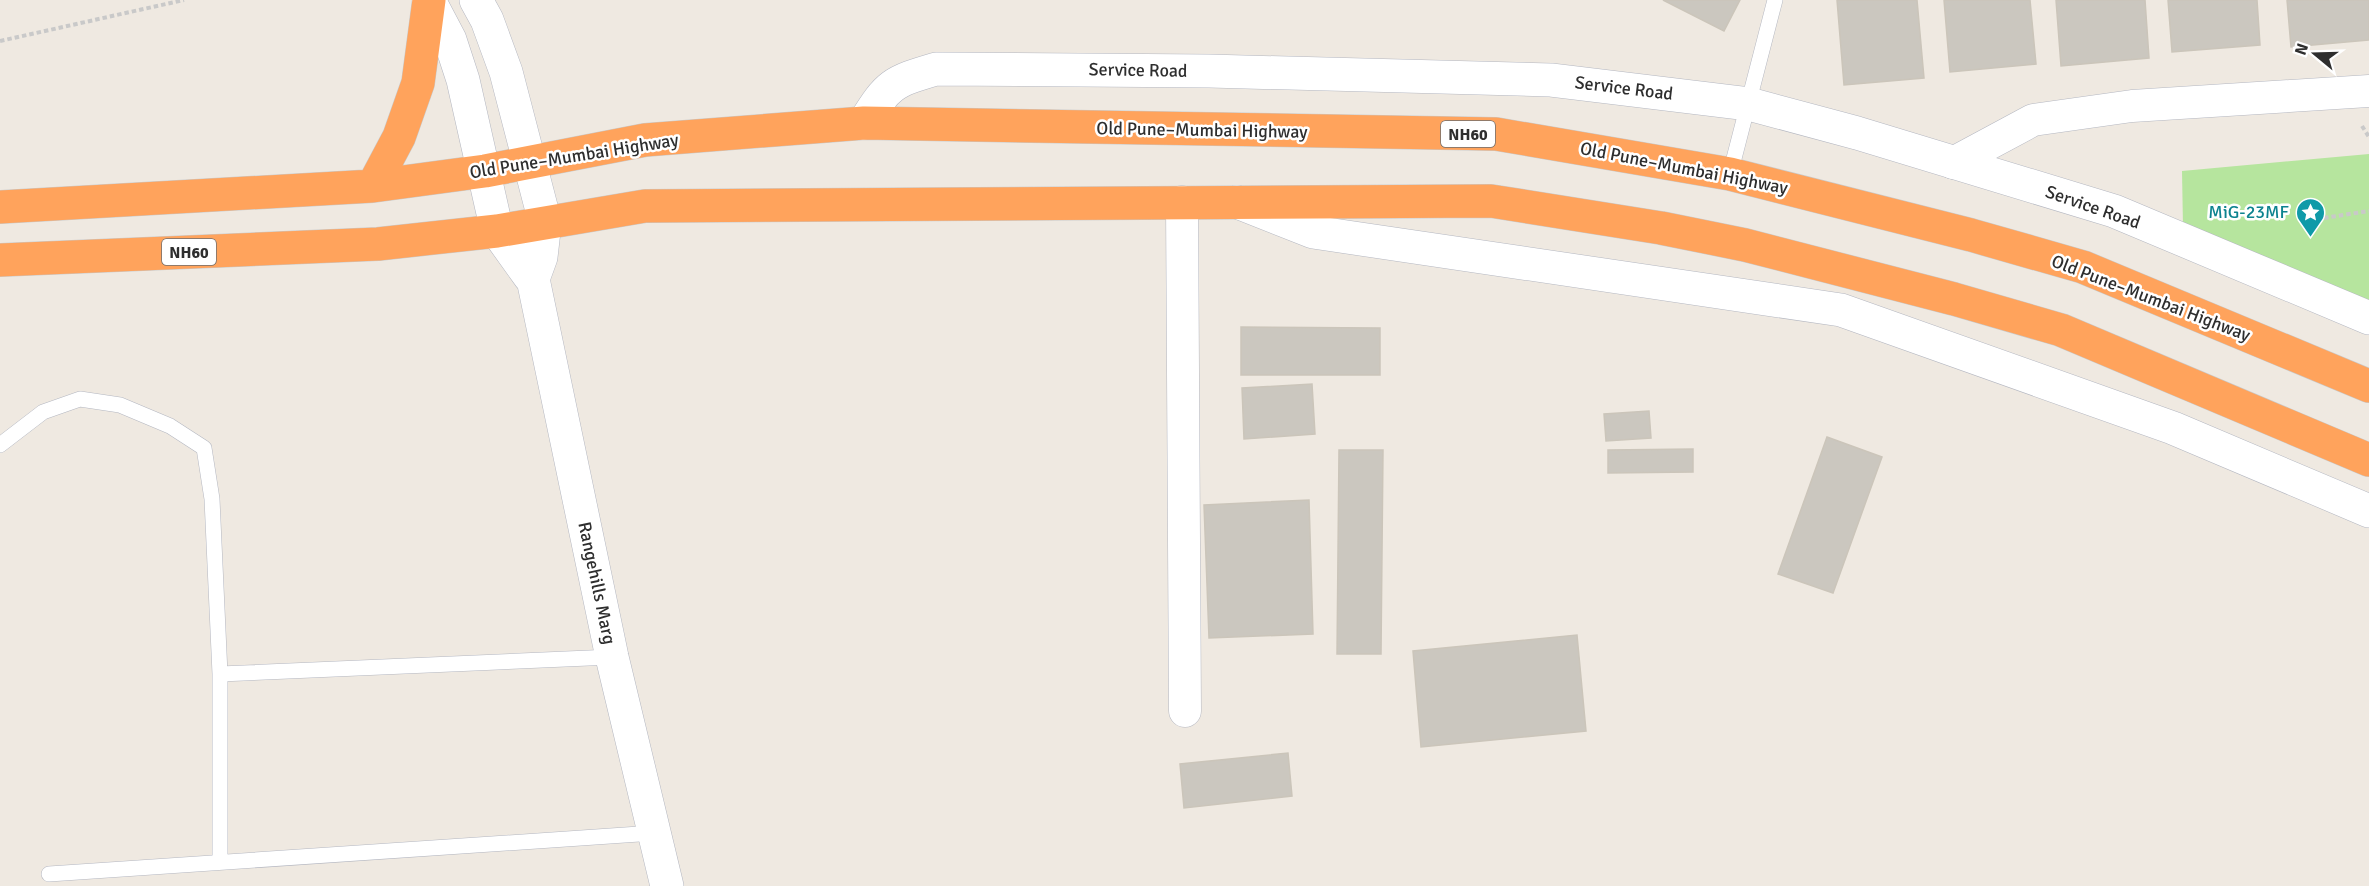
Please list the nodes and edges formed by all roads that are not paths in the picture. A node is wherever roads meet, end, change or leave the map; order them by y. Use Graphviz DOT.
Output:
graph roads {
  1 [pos="429,0"];
  2 [pos="476,0"];
  3 [pos="1775,0"];
  4 [pos="2369,90"];
  5 [pos="1749,104"];
  6 [pos="864,123"];
  7 [pos="531,163"];
  8 [pos="1953,163"];
  9 [pos="485,171"];
  10 [pos="1730,174"];
  11 [pos="373,186"];
  12 [pos="1182,202"];
  13 [pos="1236,202"];
  14 [pos="0,207"];
  15 [pos="545,222"];
  16 [pos="497,231"];
  17 [pos="0,260"];
  18 [pos="533,279"];
  19 [pos="2369,318"];
  20 [pos="2369,386"];
  21 [pos="0,445"];
  22 [pos="2369,460"];
  23 [pos="2369,511"];
  24 [pos="612,657"];
  25 [pos="220,674"];
  26 [pos="1185,711"];
  27 [pos="654,833"];
  28 [pos="220,862"];
  29 [pos="49,874"];
  30 [pos="667,886"];
  1 -- 9 [label="street"];
  1 -- 11 [label="highway"];
  2 -- 7 [label="street"];
  3 -- 5 [label="lane"];
  4 -- 8 [label="street"];
  5 -- 6 [label="street, Service Road"];
  5 -- 8 [label="street, Service Road"];
  5 -- 10 [label="lane"];
  6 -- 7 [label="highway, Old Pune–Mumbai Highway / NH60"];
  6 -- 10 [label="highway, Old Pune–Mumbai Highway / NH60"];
  7 -- 9 [label="highway, Old Pune–Mumbai Highway / NH60"];
  7 -- 15 [label="street"];
  8 -- 19 [label="street, Service Road"];
  9 -- 11 [label="highway, Old Pune–Mumbai Highway / NH60"];
  9 -- 16 [label="street"];
  10 -- 20 [label="highway, Old Pune–Mumbai Highway / NH60"];
  11 -- 14 [label="highway, Old Pune–Mumbai Highway / NH60"];
  12 -- 13 [label="highway, NH60"];
  12 -- 15 [label="highway, NH60"];
  12 -- 26 [label="street"];
  13 -- 22 [label="highway, NH60"];
  13 -- 23 [label="street"];
  15 -- 16 [label="highway, NH60"];
  15 -- 18 [label="street"];
  16 -- 17 [label="highway, NH60"];
  16 -- 18 [label="street"];
  18 -- 24 [label="street, Rangehills Marg"];
  21 -- 25 [label="lane"];
  24 -- 25 [label="lane"];
  24 -- 27 [label="street, Rangehills Marg"];
  25 -- 28 [label="lane"];
  27 -- 28 [label="lane"];
  27 -- 30 [label="street, Rangehills Marg"];
  28 -- 29 [label="lane"];
}
